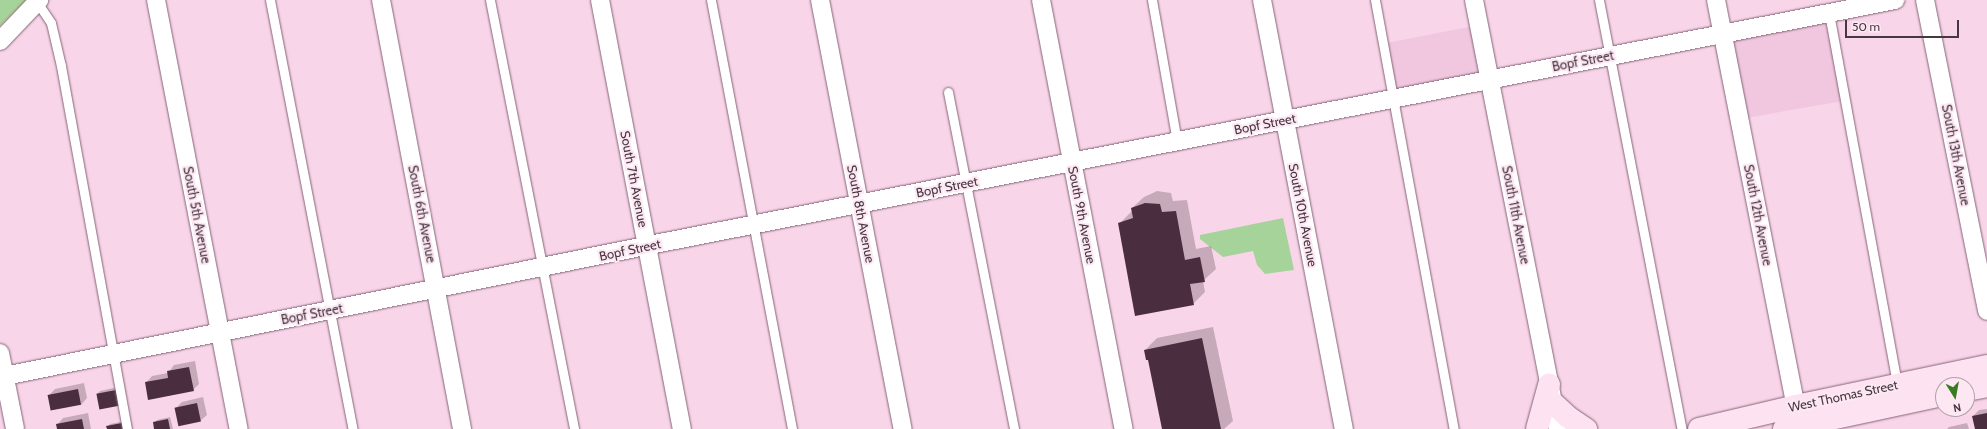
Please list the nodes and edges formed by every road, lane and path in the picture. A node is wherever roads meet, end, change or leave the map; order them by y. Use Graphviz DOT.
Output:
graph roads {
  1 [pos="156,0"];
  2 [pos="270,0"];
  3 [pos="381,0"];
  4 [pos="490,0"];
  5 [pos="600,0"];
  6 [pos="711,0"];
  7 [pos="820,0"];
  8 [pos="1041,0"];
  9 [pos="1152,0"];
  10 [pos="1262,0"];
  11 [pos="1375,0"];
  12 [pos="1474,0"];
  13 [pos="1599,0"];
  14 [pos="1716,0"];
  15 [pos="1895,0"];
  16 [pos="1926,0"];
  17 [pos="38,1"];
  18 [pos="1829,13"];
  19 [pos="1723,34"];
  20 [pos="0,41"];
  21 [pos="1610,56"];
  22 [pos="1490,80"];
  23 [pos="948,92"];
  24 [pos="1394,99"];
  25 [pos="1285,120"];
  26 [pos="1177,142"];
  27 [pos="1072,162"];
  28 [pos="966,184"];
  29 [pos="859,204"];
  30 [pos="754,225"];
  31 [pos="647,246"];
  32 [pos="541,268"];
  33 [pos="436,289"];
  34 [pos="330,310"];
  35 [pos="1987,311"];
  36 [pos="220,332"];
  37 [pos="0,353"];
  38 [pos="113,354"];
  39 [pos="1987,366"];
  40 [pos="2,377"];
  41 [pos="1897,384"];
  42 [pos="1987,386"];
  43 [pos="1975,388"];
  44 [pos="1551,394"];
  45 [pos="1935,396"];
  46 [pos="1795,422"];
  47 [pos="15,429"];
  48 [pos="127,429"];
  49 [pos="239,429"];
  50 [pos="353,429"];
  51 [pos="462,429"];
  52 [pos="574,429"];
  53 [pos="682,429"];
  54 [pos="792,429"];
  55 [pos="903,429"];
  56 [pos="1014,429"];
  57 [pos="1124,429"];
  58 [pos="1344,429"];
  59 [pos="1454,429"];
  60 [pos="1537,429"];
  61 [pos="1558,429"];
  62 [pos="1586,429"];
  63 [pos="1682,429"];
  64 [pos="1699,429"];
  1 -- 36 [label="street, South 5th Avenue"];
  2 -- 34 [label="lane"];
  3 -- 33 [label="street, South 6th Avenue"];
  4 -- 32 [label="lane"];
  5 -- 31 [label="street, South 7th Avenue"];
  6 -- 30 [label="lane"];
  7 -- 29 [label="street, South 8th Avenue"];
  8 -- 27 [label="street, South 9th Avenue"];
  9 -- 26 [label="lane"];
  10 -- 25 [label="street, South 10th Avenue"];
  11 -- 24 [label="lane"];
  12 -- 22 [label="street, South 11th Avenue"];
  13 -- 21 [label="lane"];
  14 -- 19 [label="street, South 12th Avenue"];
  15 -- 18 [label="street, Bopf Street"];
  16 -- 35 [label="street, South 13th Avenue"];
  17 -- 20 [label="street"];
  17 -- 38 [label="lane"];
  18 -- 19 [label="street, Bopf Street"];
  18 -- 41 [label="lane"];
  19 -- 21 [label="street, Bopf Street"];
  19 -- 46 [label="street, South 12th Avenue"];
  21 -- 22 [label="street, Bopf Street"];
  21 -- 63 [label="lane"];
  22 -- 24 [label="street, Bopf Street"];
  22 -- 44 [label="street, South 11th Avenue"];
  23 -- 28 [label="lane"];
  24 -- 25 [label="street, Bopf Street"];
  24 -- 59 [label="lane"];
  25 -- 26 [label="street, Bopf Street"];
  25 -- 58 [label="street, South 10th Avenue"];
  26 -- 27 [label="street, Bopf Street"];
  27 -- 28 [label="street, Bopf Street"];
  27 -- 57 [label="street, South 9th Avenue"];
  28 -- 29 [label="street, Bopf Street"];
  28 -- 56 [label="lane"];
  29 -- 30 [label="street, Bopf Street"];
  29 -- 55 [label="street, South 8th Avenue"];
  30 -- 31 [label="street, Bopf Street"];
  30 -- 54 [label="lane"];
  31 -- 32 [label="street, Bopf Street"];
  31 -- 53 [label="street, South 7th Avenue"];
  32 -- 33 [label="street, Bopf Street"];
  32 -- 52 [label="lane"];
  33 -- 34 [label="street, Bopf Street"];
  33 -- 51 [label="street, South 6th Avenue"];
  34 -- 36 [label="street, Bopf Street"];
  34 -- 50 [label="lane"];
  36 -- 38 [label="street, Bopf Street"];
  36 -- 49 [label="street, South 5th Avenue"];
  37 -- 40 [label="street"];
  38 -- 40 [label="street, Bopf Street"];
  38 -- 48 [label="lane"];
  39 -- 41 [label="main road, West Thomas Street"];
  40 -- 47 [label="street"];
  41 -- 46 [label="main road, West Thomas Street"];
  42 -- 43 [label="main road"];
  44 -- 60 [label="main road"];
  44 -- 61 [label="street, South 11th Avenue"];
  44 -- 62 [label="main road"];
  45 -- 46 [label="main road, West Thomas Street"];
  46 -- 64 [label="main road, West Thomas Street"];
}
